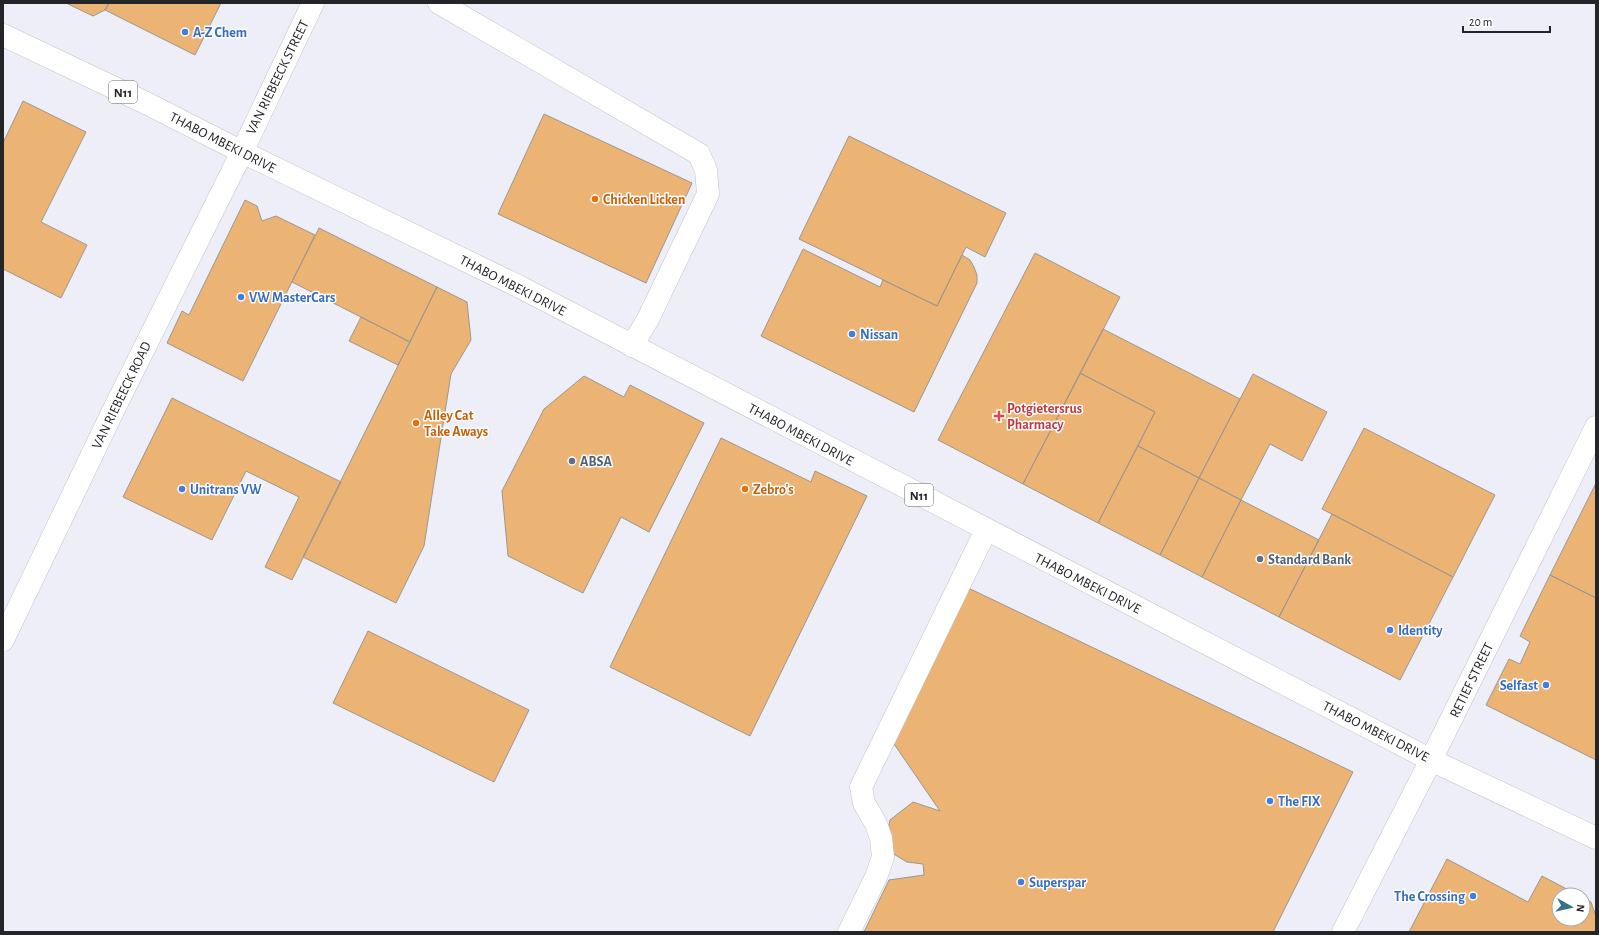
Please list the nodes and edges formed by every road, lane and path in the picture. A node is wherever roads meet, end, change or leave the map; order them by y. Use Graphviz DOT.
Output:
graph roads {
  1 [pos="313,3"];
  2 [pos="440,3"];
  3 [pos="3,35"];
  4 [pos="242,152"];
  5 [pos="632,346"];
  6 [pos="1596,427"];
  7 [pos="986,530"];
  8 [pos="3,640"];
  9 [pos="1431,760"];
  10 [pos="1596,838"];
  11 [pos="849,932"];
  12 [pos="1343,932"];
  1 -- 4 [label="main road, VAN RIEBEECK STREET"];
  2 -- 5 [label="main road"];
  3 -- 4 [label="main road, THABO MBEKI DRIVE / N11"];
  4 -- 5 [label="main road, THABO MBEKI DRIVE / N11"];
  4 -- 8 [label="main road, VAN RIEBEECK ROAD"];
  5 -- 7 [label="main road, THABO MBEKI DRIVE / N11"];
  6 -- 9 [label="main road, RETIEF STREET"];
  7 -- 9 [label="main road, THABO MBEKI DRIVE / N11"];
  7 -- 11 [label="main road"];
  9 -- 10 [label="main road, THABO MBEKI DRIVE / N11"];
  9 -- 12 [label="main road, RETIEF STREET"];
}
